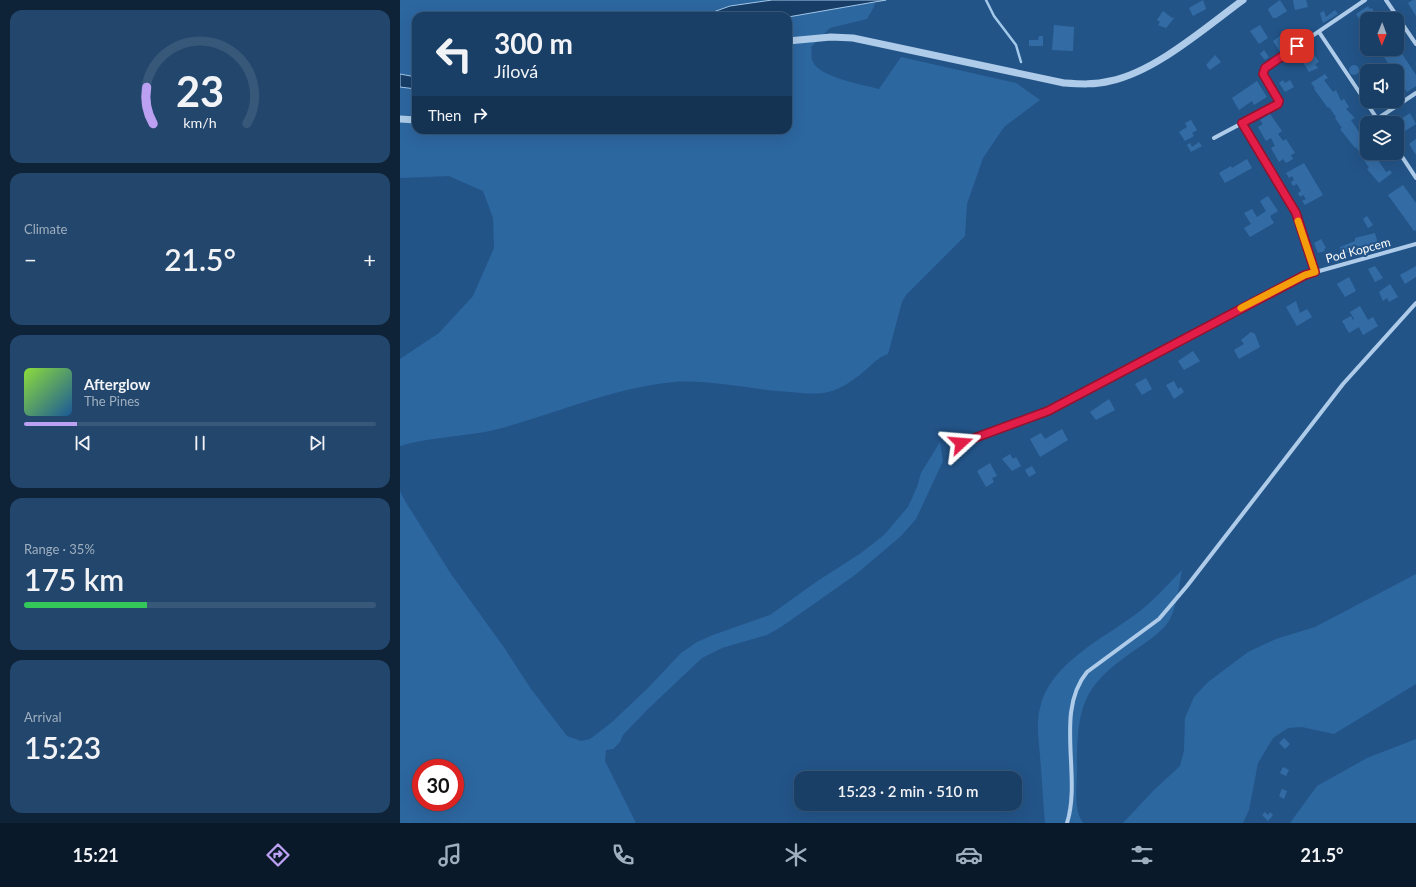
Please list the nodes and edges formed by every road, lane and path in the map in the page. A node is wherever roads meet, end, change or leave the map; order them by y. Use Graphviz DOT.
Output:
graph roads {
  1 [pos="1243,0"];
  2 [pos="1365,0"];
  3 [pos="1386,0"];
  4 [pos="1319,32"];
  5 [pos="792,41"];
  6 [pos="1416,44"];
  7 [pos="1416,93"];
  8 [pos="1375,116"];
  9 [pos="1385,116"];
  10 [pos="400,118"];
  11 [pos="412,120"];
  12 [pos="1242,123"];
  13 [pos="1214,138"];
  14 [pos="1404,160"];
  15 [pos="1416,178"];
  16 [pos="1416,244"];
  17 [pos="1315,272"];
  18 [pos="1416,303"];
  19 [pos="961,443"];
  20 [pos="1067,823"];
  1 -- 5 [label="street"];
  2 -- 4 [label="street"];
  3 -- 6 [label="street"];
  4 -- 8 [label="street"];
  4 -- 12 [label="street"];
  7 -- 9 [label="street"];
  10 -- 11 [label="street"];
  12 -- 13 [label="street"];
  12 -- 17 [label="street"];
  14 -- 15 [label="street"];
  16 -- 17 [label="street, Pod Kopcem"];
  17 -- 19 [label="street, Pod Kopcem"];
  18 -- 20 [label="street"];
}
